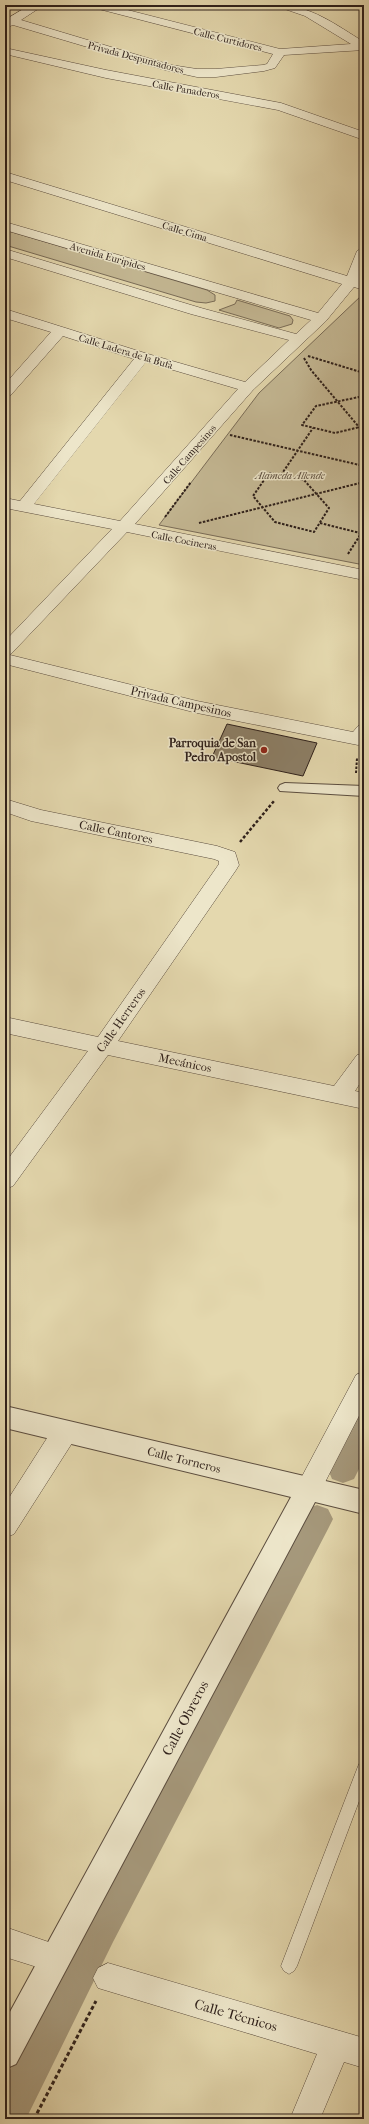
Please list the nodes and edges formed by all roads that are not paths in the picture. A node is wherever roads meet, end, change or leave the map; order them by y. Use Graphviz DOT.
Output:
graph roads {
  1 [pos="38,5"];
  2 [pos="95,5"];
  3 [pos="283,5"];
  4 [pos="8,23"];
  5 [pos="364,47"];
  6 [pos="5,51"];
  7 [pos="280,52"];
  8 [pos="364,136"];
  9 [pos="5,176"];
  10 [pos="5,226"];
  11 [pos="364,251"];
  12 [pos="5,253"];
  13 [pos="358,284"];
  14 [pos="211,286"];
  15 [pos="196,311"];
  16 [pos="5,313"];
  17 [pos="321,318"];
  18 [pos="60,331"];
  19 [pos="300,339"];
  20 [pos="143,357"];
  21 [pos="248,387"];
  22 [pos="5,393"];
  23 [pos="5,503"];
  24 [pos="24,507"];
  25 [pos="122,527"];
  26 [pos="364,575"];
  27 [pos="5,651"];
  28 [pos="5,659"];
  29 [pos="361,735"];
  30 [pos="285,788"];
  31 [pos="364,791"];
  32 [pos="5,805"];
  33 [pos="228,856"];
  34 [pos="5,1025"];
  35 [pos="103,1046"];
  36 [pos="364,1060"];
  37 [pos="340,1095"];
  38 [pos="364,1101"];
  39 [pos="5,1180"];
  40 [pos="364,1382"];
  41 [pos="5,1417"];
  42 [pos="65,1432"];
  43 [pos="308,1490"];
  44 [pos="364,1502"];
  45 [pos="5,1526"];
  46 [pos="364,1769"];
  47 [pos="5,1942"];
  48 [pos="56,1958"];
  49 [pos="289,1966"];
  50 [pos="108,1978"];
  51 [pos="336,2044"];
  52 [pos="5,2053"];
  53 [pos="364,2053"];
  54 [pos="305,2119"];
  1 -- 4 [label="street"];
  2 -- 7 [label="street, Calle Curtidores"];
  3 -- 5 [label="street"];
  4 -- 7 [label="street, Privada Despuntadores"];
  5 -- 7 [label="street, Calle Curtidores"];
  6 -- 8 [label="street, Calle Panaderos"];
  9 -- 13 [label="street, Calle Cima"];
  10 -- 14 [label="street, Avenida Euripides"];
  11 -- 13 [label="street, Calle Campesinos"];
  12 -- 15 [label="street"];
  13 -- 17 [label="street, Calle Campesinos"];
  14 -- 15 [label="street"];
  14 -- 17 [label="street, Avenida Euripides"];
  15 -- 19 [label="street"];
  16 -- 18 [label="street, Calle Ladera de la Bufa"];
  17 -- 19 [label="street, Calle Campesinos"];
  18 -- 20 [label="street, Calle Ladera de la Bufa"];
  18 -- 22 [label="street"];
  19 -- 21 [label="street, Calle Campesinos"];
  20 -- 21 [label="street, Calle Ladera de la Bufa"];
  20 -- 24 [label="street"];
  21 -- 25 [label="street, Calle Campesinos"];
  23 -- 24 [label="street, Calle Cocineras"];
  24 -- 25 [label="street, Calle Cocineras"];
  25 -- 26 [label="street, Calle Cocineras"];
  25 -- 27 [label="street, Calle Campesinos"];
  28 -- 29 [label="street, Privada Campesinos"];
  30 -- 31 [label="street"];
  32 -- 33 [label="street, Calle Cantores"];
  33 -- 35 [label="street, Calle Herreros"];
  34 -- 35 [label="street, Mecánicos"];
  35 -- 37 [label="street, Mecánicos"];
  35 -- 39 [label="street, Calle Herreros"];
  36 -- 37 [label="street"];
  37 -- 38 [label="street, Mecánicos"];
  40 -- 43 [label="street, Calle Obreros"];
  41 -- 42 [label="street, Calle Torneros"];
  42 -- 43 [label="street, Calle Torneros"];
  42 -- 45 [label="street"];
  43 -- 44 [label="street, Calle Torneros"];
  43 -- 48 [label="street, Calle Obreros"];
  46 -- 49 [label="lane"];
  47 -- 48 [label="street"];
  48 -- 52 [label="street, Calle Obreros"];
  50 -- 51 [label="street, Calle Técnicos"];
  51 -- 53 [label="street, Calle Técnicos"];
  51 -- 54 [label="street"];
}
